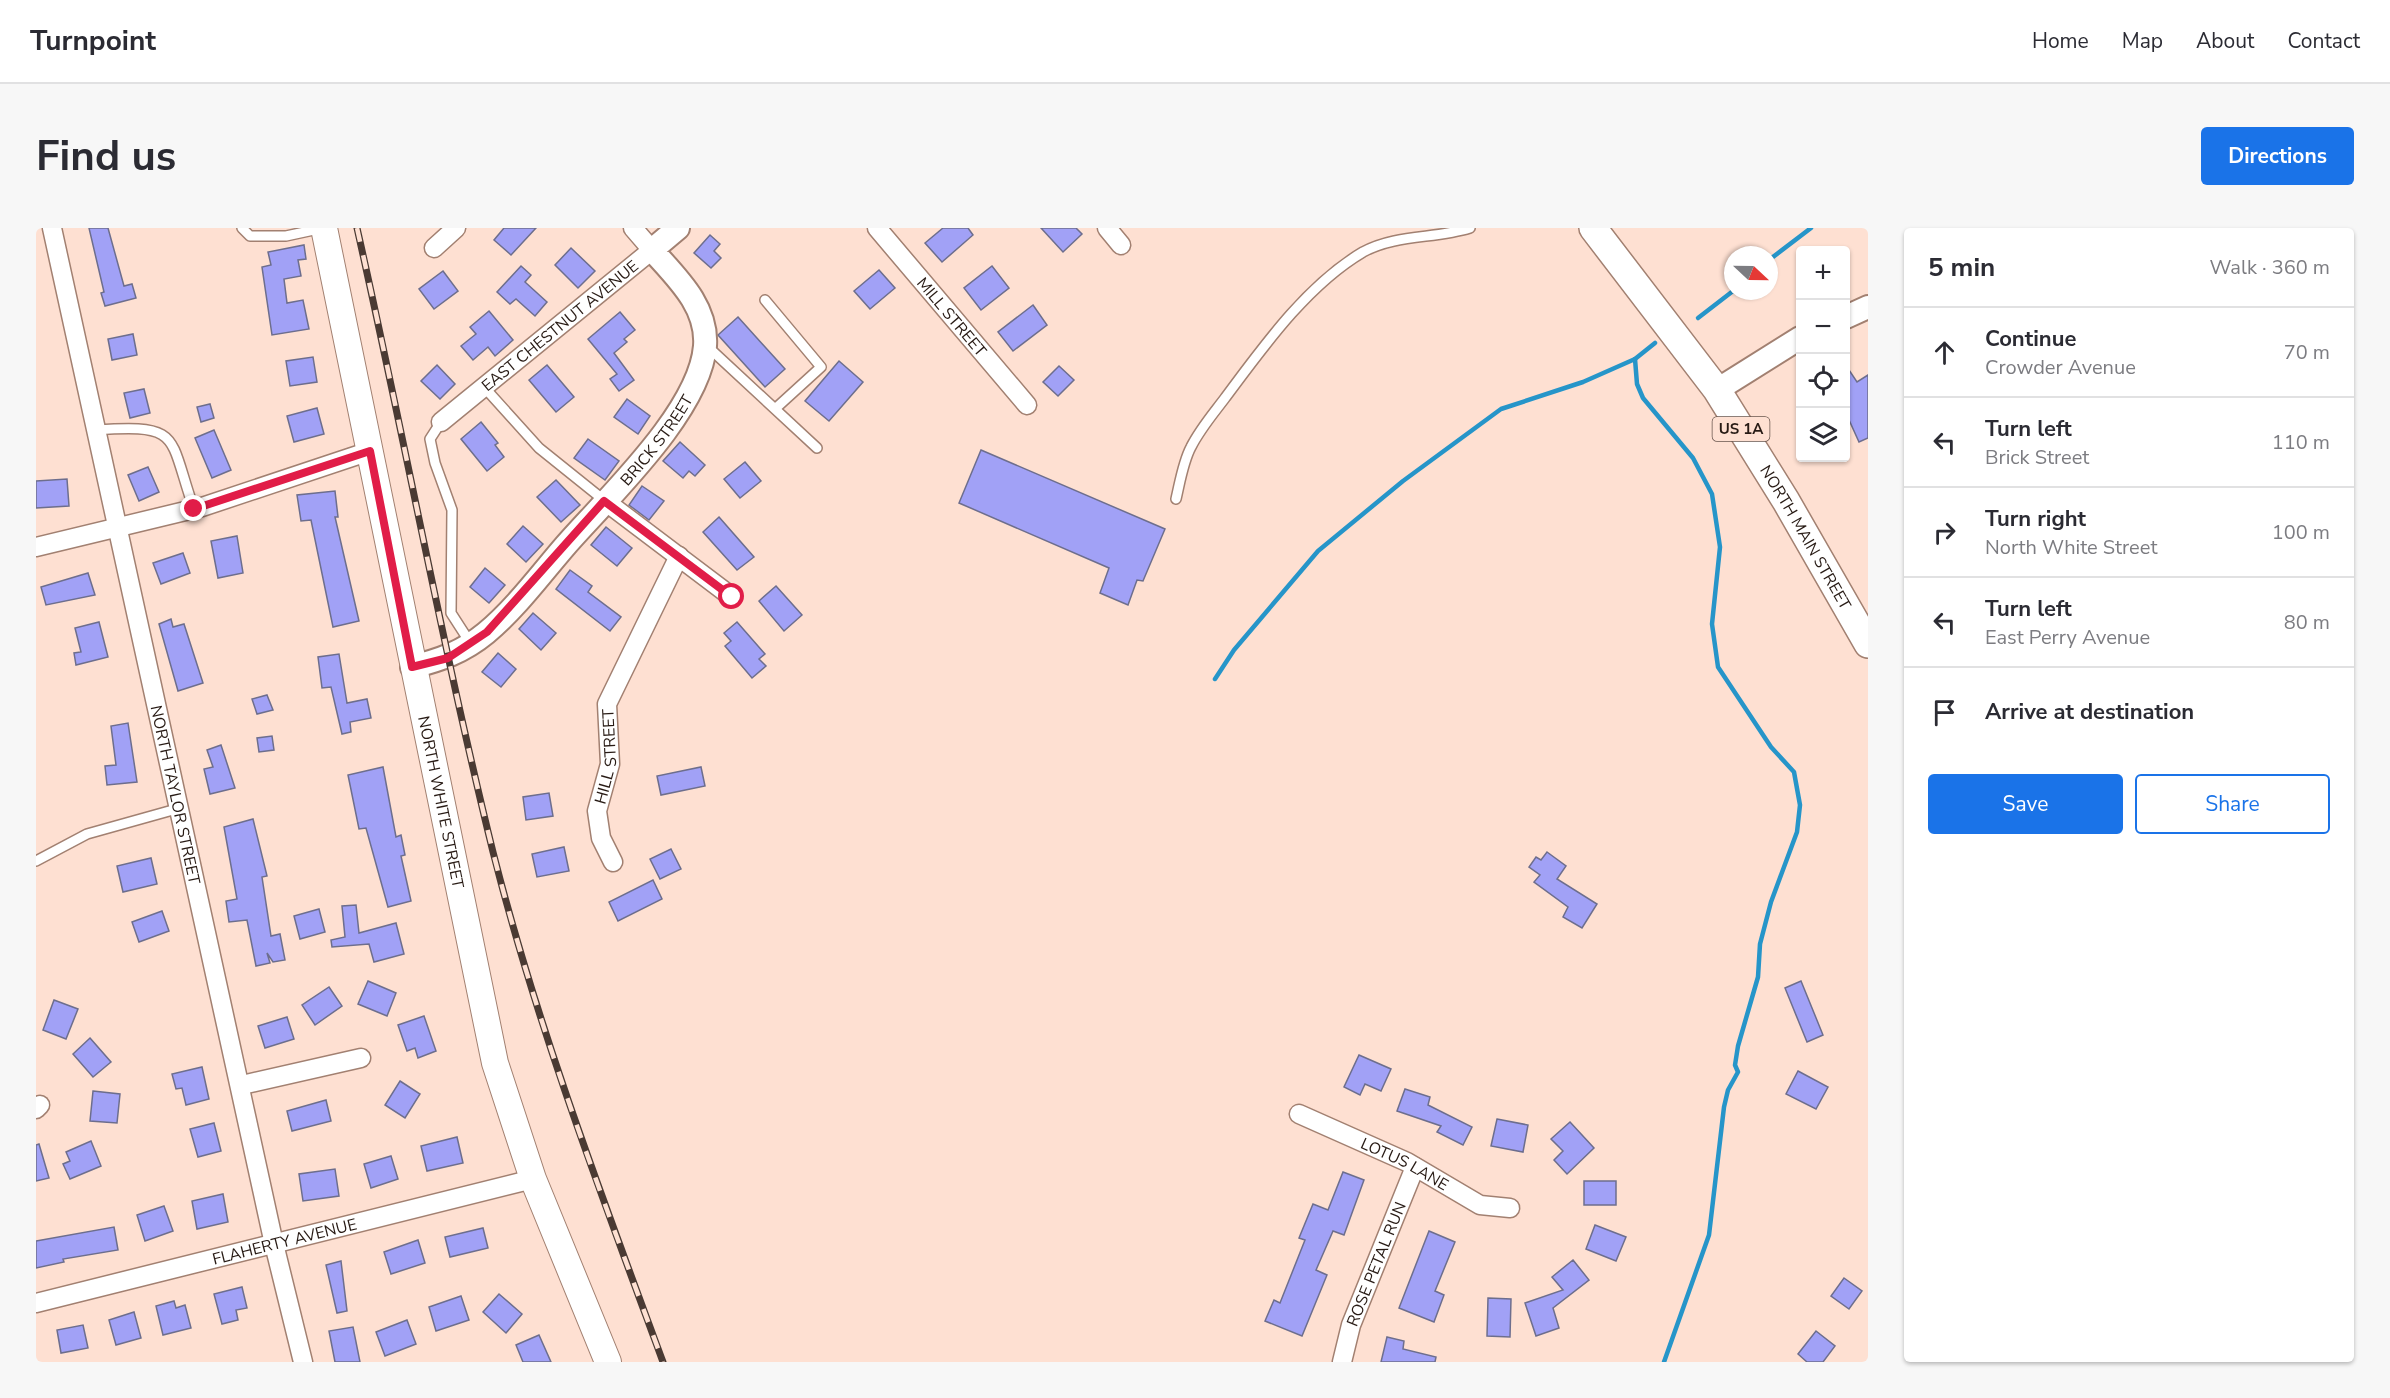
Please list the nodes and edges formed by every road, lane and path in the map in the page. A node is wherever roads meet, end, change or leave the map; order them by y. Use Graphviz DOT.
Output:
graph roads {
  1 [pos="52,228"];
  2 [pos="242,228"];
  3 [pos="324,228"];
  4 [pos="456,228"];
  5 [pos="633,228"];
  6 [pos="678,228"];
  7 [pos="877,228"];
  8 [pos="1107,228"];
  9 [pos="1470,228"];
  10 [pos="1593,228"];
  11 [pos="1121,245"];
  12 [pos="434,248"];
  13 [pos="652,249"];
  14 [pos="765,300"];
  15 [pos="1868,307"];
  16 [pos="1850,315"];
  17 [pos="1796,341"];
  18 [pos="704,354"];
  19 [pos="484,387"];
  20 [pos="1717,390"];
  21 [pos="1027,405"];
  22 [pos="776,408"];
  23 [pos="441,422"];
  24 [pos="96,430"];
  25 [pos="818,448"];
  26 [pos="370,451"];
  27 [pos="1176,500"];
  28 [pos="604,501"];
  29 [pos="194,509"];
  30 [pos="117,530"];
  31 [pos="36,547"];
  32 [pos="680,556"];
  33 [pos="732,597"];
  34 [pos="1868,644"];
  35 [pos="471,645"];
  36 [pos="412,667"];
  37 [pos="180,808"];
  38 [pos="36,861"];
  39 [pos="613,862"];
  40 [pos="361,1058"];
  41 [pos="242,1085"];
  42 [pos="1299,1114"];
  43 [pos="1415,1167"];
  44 [pos="533,1179"];
  45 [pos="1510,1208"];
  46 [pos="274,1244"];
  47 [pos="36,1303"];
  48 [pos="303,1362"];
  49 [pos="608,1362"];
  50 [pos="1342,1362"];
  1 -- 24 [label="street, NORTH TAYLOR STREET"];
  2 -- 3 [label="lane"];
  3 -- 26 [label="main road, NORTH WHITE STREET"];
  4 -- 12 [label="street"];
  5 -- 13 [label="street"];
  6 -- 13 [label="street, EAST CHESTNUT AVENUE"];
  7 -- 21 [label="street, MILL STREET"];
  8 -- 11 [label="street"];
  9 -- 27 [label="lane"];
  10 -- 20 [label="main road, NORTH MAIN STREET / US 1A"];
  13 -- 18 [label="street"];
  13 -- 19 [label="street, EAST CHESTNUT AVENUE"];
  14 -- 22 [label="lane"];
  15 -- 16 [label="street"];
  17 -- 20 [label="street"];
  18 -- 22 [label="lane"];
  18 -- 28 [label="street, BRICK STREET"];
  19 -- 23 [label="street, EAST CHESTNUT AVENUE"];
  19 -- 28 [label="lane"];
  20 -- 34 [label="main road, NORTH MAIN STREET / US 1A"];
  22 -- 25 [label="lane"];
  23 -- 35 [label="lane"];
  24 -- 29 [label="lane"];
  24 -- 30 [label="street, NORTH TAYLOR STREET"];
  26 -- 29 [label="street"];
  26 -- 36 [label="main road, NORTH WHITE STREET"];
  28 -- 32 [label="street"];
  28 -- 35 [label="street, BRICK STREET"];
  29 -- 30 [label="street"];
  30 -- 31 [label="street"];
  30 -- 37 [label="street, NORTH TAYLOR STREET"];
  32 -- 33 [label="street"];
  32 -- 39 [label="street, HILL STREET"];
  35 -- 36 [label="street, BRICK STREET"];
  36 -- 44 [label="main road, NORTH WHITE STREET"];
  37 -- 38 [label="lane"];
  37 -- 41 [label="street, NORTH TAYLOR STREET"];
  40 -- 41 [label="street"];
  41 -- 46 [label="street, NORTH TAYLOR STREET"];
  42 -- 43 [label="street, LOTUS LANE"];
  43 -- 45 [label="street, LOTUS LANE"];
  43 -- 50 [label="street, ROSE PETAL RUN"];
  44 -- 46 [label="street, FLAHERTY AVENUE"];
  44 -- 49 [label="main road, NORTH WHITE STREET"];
  46 -- 47 [label="street, FLAHERTY AVENUE"];
  46 -- 48 [label="street, NORTH TAYLOR STREET"];
}
